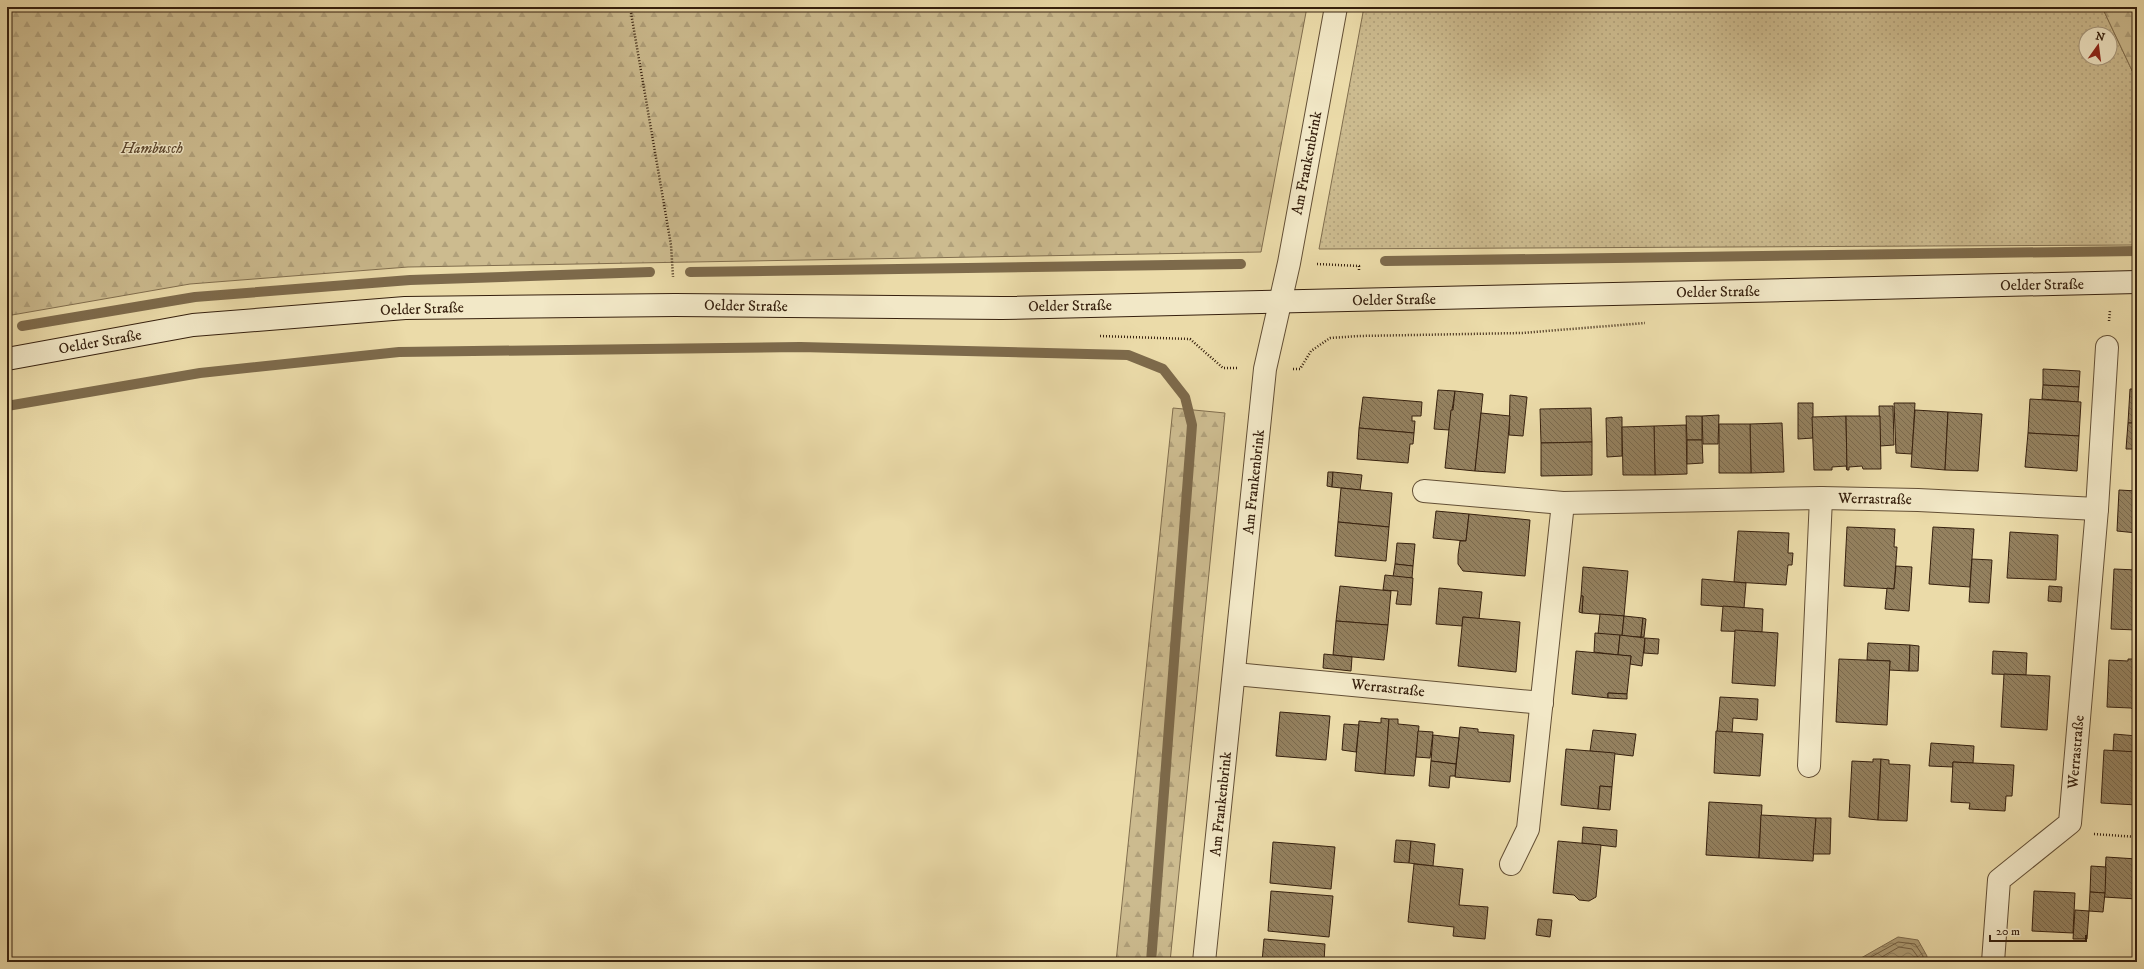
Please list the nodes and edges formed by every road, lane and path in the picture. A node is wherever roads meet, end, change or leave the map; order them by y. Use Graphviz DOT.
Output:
graph roads {
  1 [pos="630,7"];
  2 [pos="1336,7"];
  3 [pos="2137,282"];
  4 [pos="1280,302"];
  5 [pos="675,305"];
  6 [pos="2102,312"];
  7 [pos="2110,312"];
  8 [pos="1652,323"];
  9 [pos="1096,336"];
  10 [pos="2107,347"];
  11 [pos="7,359"];
  12 [pos="1265,369"];
  13 [pos="1424,491"];
  14 [pos="1821,498"];
  15 [pos="1563,503"];
  16 [pos="2096,509"];
  17 [pos="1235,674"];
  18 [pos="1542,703"];
  19 [pos="1809,766"];
  20 [pos="2070,823"];
  21 [pos="2137,837"];
  22 [pos="1511,864"];
  23 [pos="1204,962"];
  24 [pos="1993,962"];
  1 -- 5 [label="path"];
  2 -- 4 [label="street, Am Frankenbrink"];
  3 -- 4 [label="street, Oelder Straße"];
  4 -- 5 [label="street, Oelder Straße"];
  4 -- 12 [label="street, Am Frankenbrink"];
  5 -- 11 [label="street, Oelder Straße"];
  6 -- 7 [label="path"];
  8 -- 12 [label="path"];
  9 -- 12 [label="path"];
  10 -- 16 [label="street, Werrastraße"];
  12 -- 17 [label="street, Am Frankenbrink"];
  13 -- 15 [label="street, Werrastraße"];
  14 -- 15 [label="street, Werrastraße"];
  14 -- 16 [label="street, Werrastraße"];
  14 -- 19 [label="street, Werrastraße"];
  15 -- 18 [label="street"];
  16 -- 20 [label="street, Werrastraße"];
  17 -- 18 [label="street, Werrastraße"];
  17 -- 23 [label="street, Am Frankenbrink"];
  18 -- 22 [label="street"];
  20 -- 21 [label="path"];
  20 -- 24 [label="street"];
}
